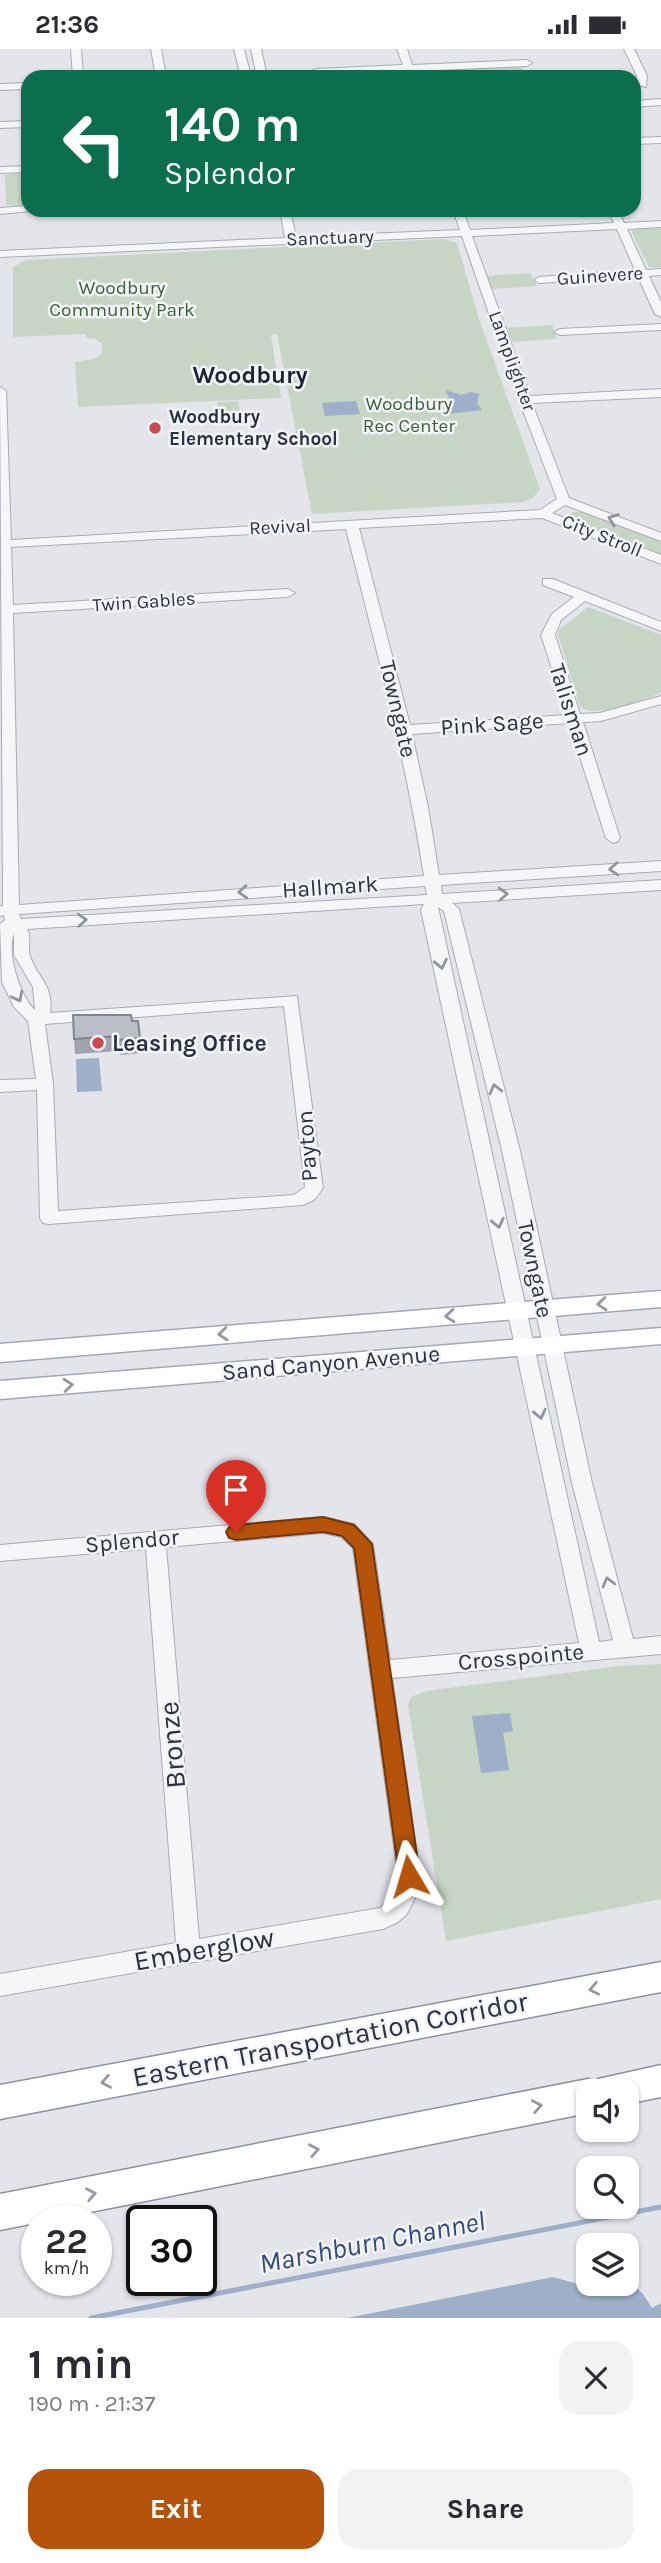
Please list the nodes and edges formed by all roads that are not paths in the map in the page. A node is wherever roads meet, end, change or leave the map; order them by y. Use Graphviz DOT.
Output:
graph roads {
  1 [pos="76,49"];
  2 [pos="156,49"];
  3 [pos="239,49"];
  4 [pos="256,49"];
  5 [pos="402,49"];
  6 [pos="520,49"];
  7 [pos="629,49"];
  8 [pos="78,70"];
  9 [pos="160,70"];
  10 [pos="244,70"];
  11 [pos="260,70"];
  12 [pos="409,70"];
  13 [pos="469,70"];
  14 [pos="639,70"];
  15 [pos="641,74"];
  16 [pos="643,85"];
  17 [pos="21,86"];
  18 [pos="0,87"];
  19 [pos="661,97"];
  20 [pos="641,98"];
  21 [pos="661,102"];
  22 [pos="641,103"];
  23 [pos="21,124"];
  24 [pos="0,125"];
  25 [pos="21,130"];
  26 [pos="0,131"];
  27 [pos="661,140"];
  28 [pos="641,141"];
  29 [pos="21,169"];
  30 [pos="0,170"];
  31 [pos="21,210"];
  32 [pos="0,211"];
  33 [pos="286,217"];
  34 [pos="460,217"];
  35 [pos="616,217"];
  36 [pos="661,224"];
  37 [pos="620,225"];
  38 [pos="466,233"];
  39 [pos="291,240"];
  40 [pos="0,254"];
  41 [pos="661,272"];
  42 [pos="642,273"];
  43 [pos="540,280"];
  44 [pos="661,314"];
  45 [pos="661,327"];
  46 [pos="560,333"];
  47 [pos="0,391"];
  48 [pos="661,393"];
  49 [pos="525,400"];
  50 [pos="1,426"];
  51 [pos="1,490"];
  52 [pos="554,507"];
  53 [pos="351,523"];
  54 [pos="661,537"];
  55 [pos="4,544"];
  56 [pos="661,560"];
  57 [pos="548,582"];
  58 [pos="288,593"];
  59 [pos="584,596"];
  60 [pos="3,610"];
  61 [pos="661,627"];
  62 [pos="661,700"];
  63 [pos="574,719"];
  64 [pos="404,730"];
  65 [pos="4,731"];
  66 [pos="4,813"];
  67 [pos="612,838"];
  68 [pos="661,866"];
  69 [pos="661,885"];
  70 [pos="434,889"];
  71 [pos="6,918"];
  72 [pos="36,1019"];
  73 [pos="45,1084"];
  74 [pos="0,1086"];
  75 [pos="661,1299"];
  76 [pos="544,1309"];
  77 [pos="518,1311"];
  78 [pos="661,1336"];
  79 [pos="551,1345"];
  80 [pos="527,1347"];
  81 [pos="0,1353"];
  82 [pos="0,1390"];
  83 [pos="155,1539"];
  84 [pos="0,1553"];
  85 [pos="661,1645"];
  86 [pos="625,1648"];
  87 [pos="591,1651"];
  88 [pos="382,1670"];
  89 [pos="188,1951"];
  90 [pos="661,1977"];
  91 [pos="0,1985"];
  92 [pos="661,2081"];
  93 [pos="639,2085"];
  94 [pos="576,2098"];
  95 [pos="0,2102"];
  96 [pos="0,2212"];
  1 -- 8 [label="street"];
  2 -- 9 [label="street"];
  3 -- 10 [label="street"];
  4 -- 11 [label="street"];
  5 -- 12 [label="street"];
  6 -- 13 [label="street"];
  7 -- 14 [label="street"];
  15 -- 16 [label="street"];
  17 -- 18 [label="street"];
  19 -- 20 [label="street"];
  21 -- 22 [label="street"];
  23 -- 24 [label="street"];
  25 -- 26 [label="street"];
  27 -- 28 [label="street"];
  29 -- 30 [label="street"];
  31 -- 32 [label="street"];
  33 -- 39 [label="street"];
  34 -- 38 [label="street, Lamplighter"];
  35 -- 37 [label="street"];
  36 -- 37 [label="street, Sanctuary"];
  37 -- 38 [label="street, Sanctuary"];
  37 -- 42 [label="street"];
  38 -- 39 [label="street, Sanctuary"];
  38 -- 49 [label="street, Lamplighter"];
  39 -- 40 [label="street, Sanctuary"];
  41 -- 42 [label="street, Guinevere"];
  42 -- 43 [label="street, Guinevere"];
  42 -- 44 [label="street"];
  45 -- 46 [label="street"];
  47 -- 50 [label="street"];
  48 -- 49 [label="street"];
  49 -- 52 [label="street, Lamplighter"];
  50 -- 51 [label="street"];
  51 -- 55 [label="street"];
  52 -- 53 [label="street, Revival"];
  54 -- 52 [label="street, City Stroll, one-way"];
  52 -- 56 [label="street, City Stroll"];
  53 -- 55 [label="street, Revival"];
  53 -- 64 [label="street, Towngate"];
  55 -- 60 [label="street"];
  57 -- 59 [label="street"];
  58 -- 60 [label="street, Twin Gables"];
  59 -- 61 [label="street"];
  59 -- 63 [label="street, Talisman"];
  60 -- 65 [label="street"];
  62 -- 63 [label="street, Pink Sage"];
  63 -- 64 [label="street, Pink Sage"];
  63 -- 67 [label="street, Talisman"];
  64 -- 70 [label="street, Towngate"];
  65 -- 66 [label="street"];
  66 -- 71 [label="street"];
  68 -- 70 [label="street, Hallmark, one-way"];
  70 -- 69 [label="street, Hallmark, one-way"];
  70 -- 71 [label="street, Hallmark"];
  76 -- 70 [label="street, Towngate, one-way"];
  70 -- 77 [label="street, Towngate, one-way"];
  71 -- 72 [label="street, Payton, one-way"];
  71 -- 72 [label="street, Payton"];
  72 -- 73 [label="street, Payton"];
  72 -- 73 [label="street, Payton"];
  73 -- 74 [label="street"];
  75 -- 76 [label="main road, Sand Canyon Avenue, one-way"];
  76 -- 77 [label="main road, Sand Canyon Avenue"];
  76 -- 79 [label="street, Towngate"];
  77 -- 80 [label="street, Towngate"];
  77 -- 81 [label="main road, Sand Canyon Avenue, one-way"];
  78 -- 79 [label="main road, Sand Canyon Avenue"];
  79 -- 80 [label="main road, Sand Canyon Avenue"];
  86 -- 79 [label="street, Towngate, one-way"];
  82 -- 80 [label="main road, Sand Canyon Avenue, one-way"];
  80 -- 87 [label="street, Towngate, one-way"];
  83 -- 84 [label="street, Splendor"];
  83 -- 88 [label="street, Splendor"];
  83 -- 89 [label="street, Bronze"];
  85 -- 86 [label="street, Crosspointe"];
  86 -- 87 [label="street, Crosspointe"];
  87 -- 88 [label="street, Crosspointe"];
  88 -- 89 [label="street, Emberglow"];
  89 -- 91 [label="street, Emberglow"];
  90 -- 95 [label="highway, Eastern Transportation Corridor, one-way"];
  92 -- 93 [label="highway"];
  96 -- 94 [label="highway, one-way"];
}
